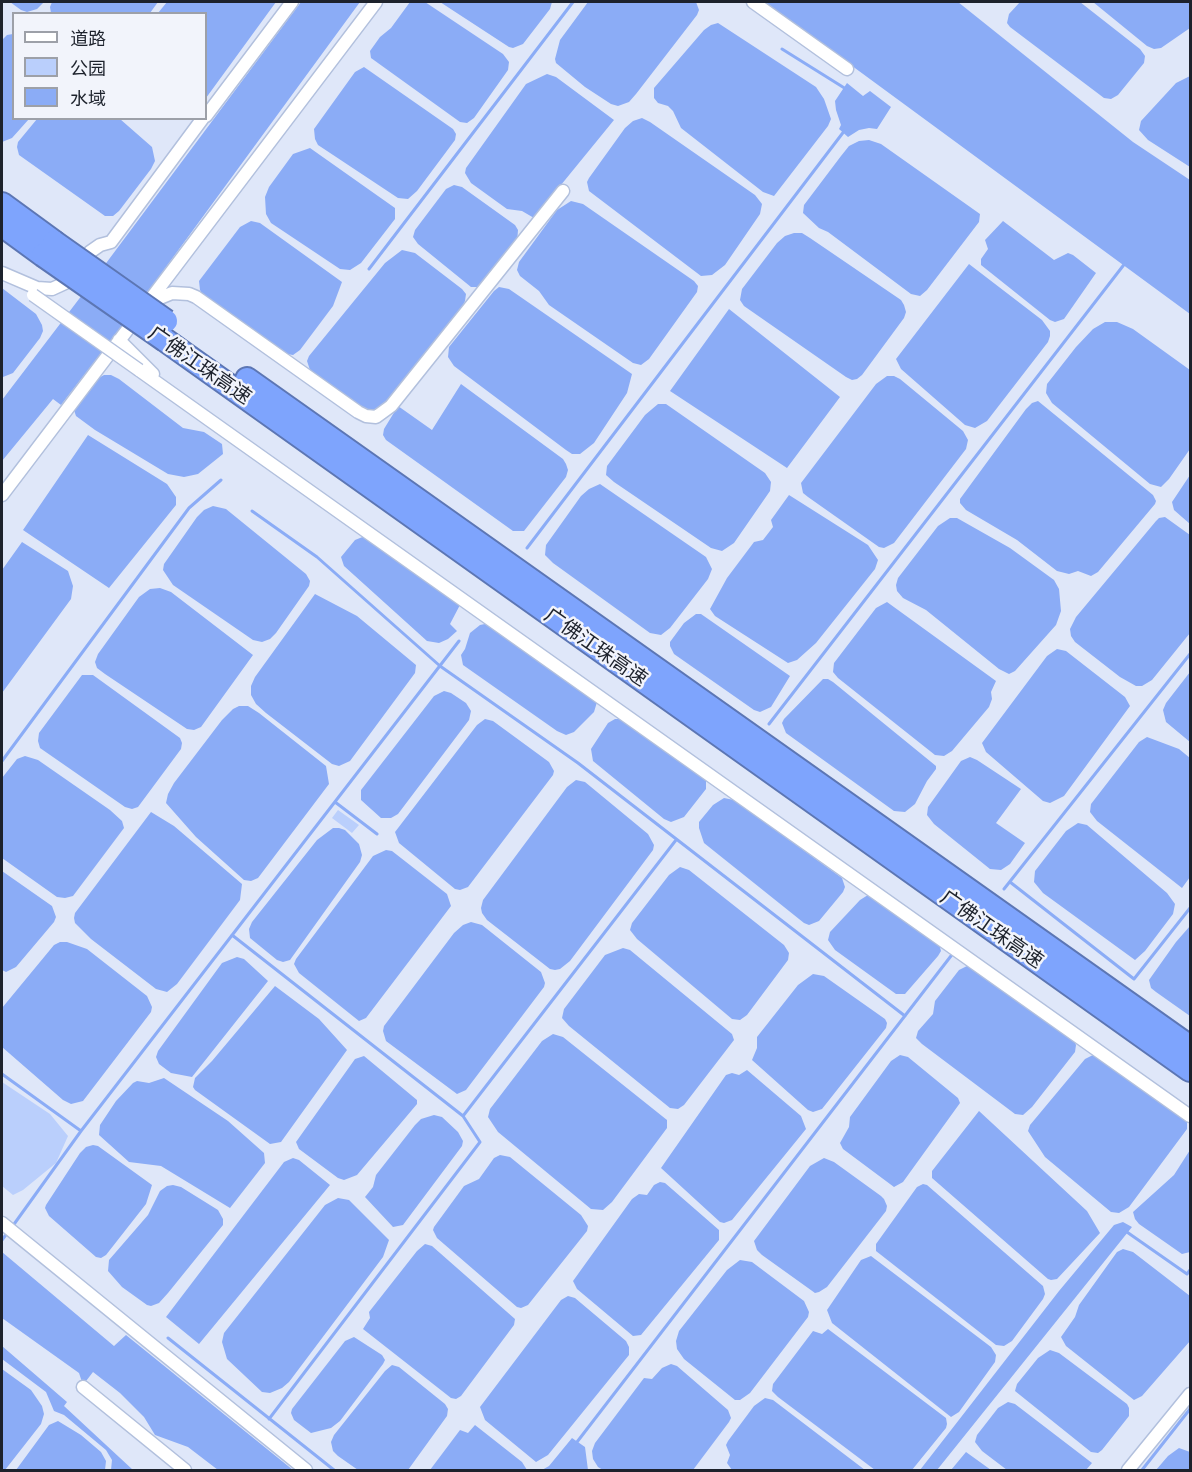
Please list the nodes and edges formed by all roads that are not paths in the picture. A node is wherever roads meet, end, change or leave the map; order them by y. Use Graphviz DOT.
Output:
graph roads {
  1 [pos="292,2"];
  2 [pos="376,2"];
  3 [pos="753,2"];
  4 [pos="847,69"];
  5 [pos="207,113"];
  6 [pos="202,120"];
  7 [pos="563,191"];
  8 [pos="2,204"];
  9 [pos="2,225"];
  10 [pos="49,248"];
  11 [pos="2,273"];
  12 [pos="145,307"];
  13 [pos="168,333"];
  14 [pos="119,340"];
  15 [pos="170,392"];
  16 [pos="2,495"];
  17 [pos="1191,1047"];
  18 [pos="1191,1070"];
  19 [pos="1191,1116"];
  20 [pos="2,1223"];
  21 [pos="83,1387"];
  22 [pos="1191,1394"];
  23 [pos="185,1470"];
  24 [pos="306,1470"];
  25 [pos="1128,1470"];
  1 -- 5 [label="street"];
  2 -- 12 [label="street"];
  3 -- 4 [label="street"];
  6 -- 11 [label="street"];
  7 -- 12 [label="street"];
  8 -- 10 [label="highway, 广佛江珠高速"];
  9 -- 10 [label="highway, 广佛江珠高速"];
  10 -- 13 [label="highway, 广佛江珠高速, bridge"];
  11 -- 15 [label="street, bridge"];
  12 -- 14 [label="street"];
  13 -- 17 [label="highway, 广佛江珠高速"];
  13 -- 18 [label="highway, 广佛江珠高速"];
  14 -- 15 [label="street"];
  14 -- 16 [label="street"];
  15 -- 19 [label="street"];
  20 -- 24 [label="street"];
  21 -- 23 [label="street"];
  22 -- 25 [label="street"];
}
